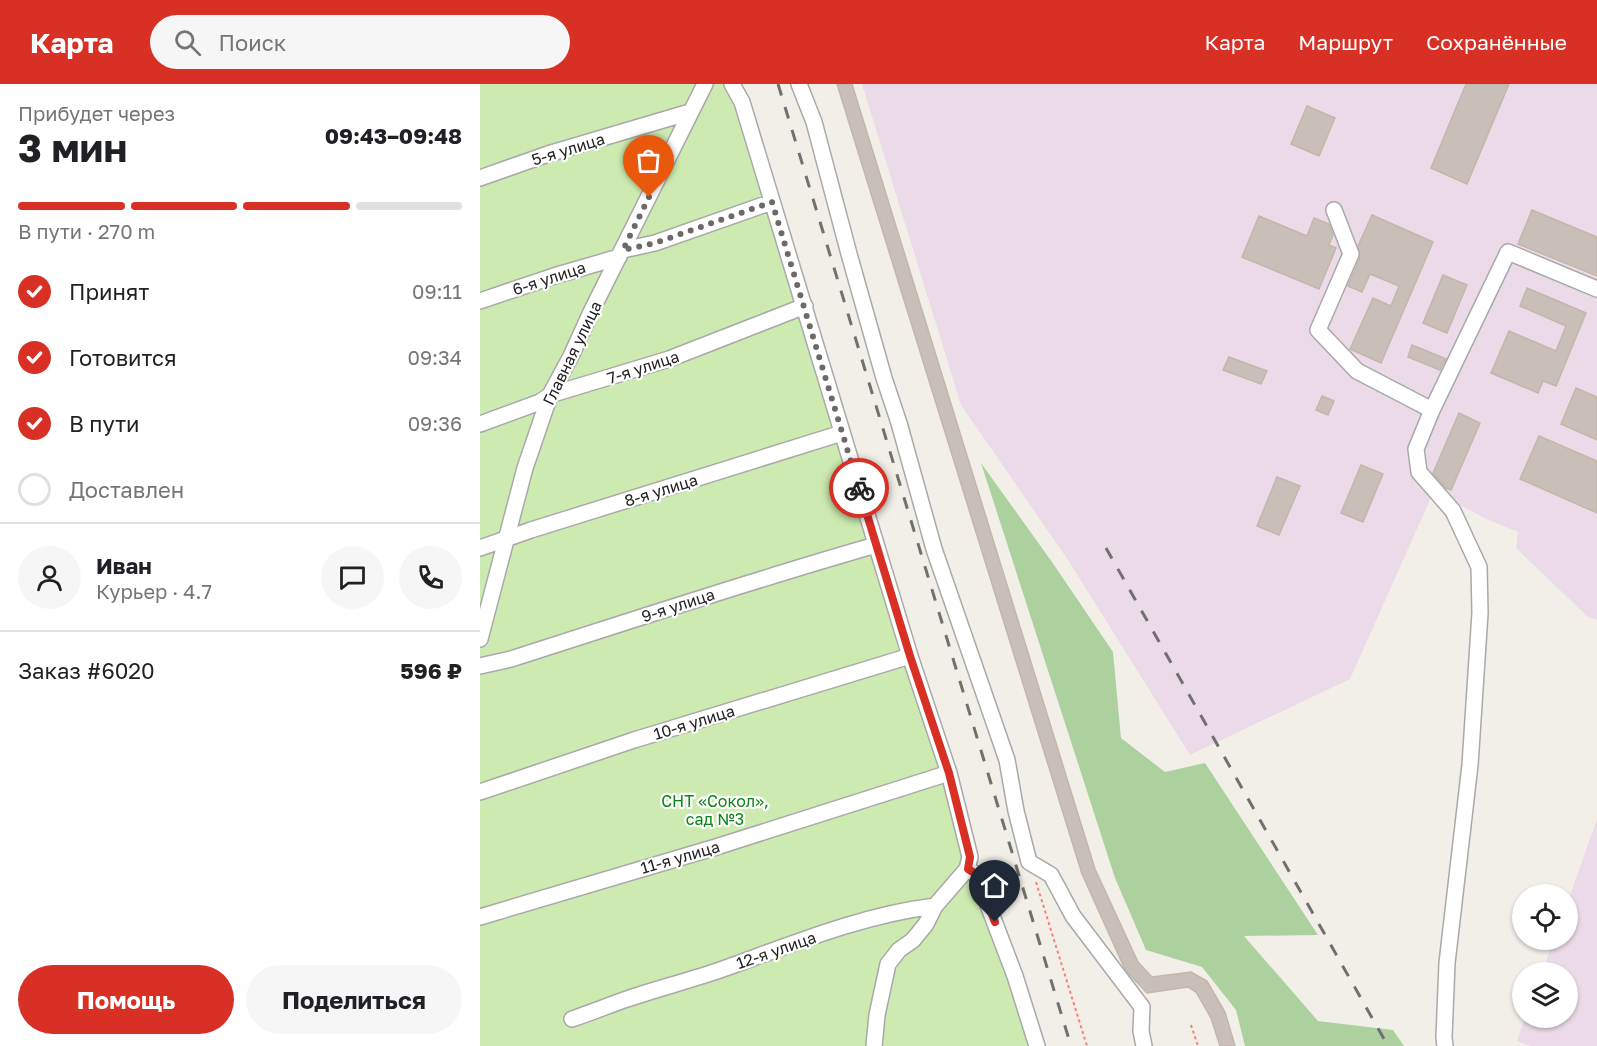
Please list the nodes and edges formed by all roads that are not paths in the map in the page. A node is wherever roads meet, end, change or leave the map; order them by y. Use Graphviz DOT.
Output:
graph roads {
  1 [pos="705,84"];
  2 [pos="732,84"];
  3 [pos="799,84"];
  4 [pos="690,112"];
  5 [pos="480,178"];
  6 [pos="772,202"];
  7 [pos="1334,210"];
  8 [pos="621,253"];
  9 [pos="1597,289"];
  10 [pos="480,301"];
  11 [pos="805,306"];
  12 [pos="550,395"];
  13 [pos="1432,410"];
  14 [pos="480,424"];
  15 [pos="842,433"];
  16 [pos="508,539"];
  17 [pos="876,544"];
  18 [pos="480,548"];
  19 [pos="480,639"];
  20 [pos="910,656"];
  21 [pos="480,666"];
  22 [pos="949,773"];
  23 [pos="480,792"];
  24 [pos="968,869"];
  25 [pos="935,906"];
  26 [pos="480,917"];
  27 [pos="572,1019"];
  28 [pos="874,1046"];
  29 [pos="1037,1046"];
  30 [pos="1144,1046"];
  31 [pos="1445,1046"];
  1 -- 4 [label="street, Главная улица"];
  2 -- 6 [label="street"];
  3 -- 30 [label="street"];
  4 -- 5 [label="street, 5-я улица"];
  4 -- 8 [label="street, Главная улица"];
  6 -- 8 [label="street, 6-я улица"];
  6 -- 11 [label="street"];
  7 -- 13 [label="street"];
  8 -- 10 [label="street, 6-я улица"];
  8 -- 12 [label="street, Главная улица"];
  9 -- 13 [label="street"];
  11 -- 12 [label="street, 7-я улица"];
  11 -- 15 [label="street"];
  12 -- 14 [label="street, 7-я улица"];
  12 -- 16 [label="street, Главная улица"];
  13 -- 31 [label="street"];
  15 -- 16 [label="street, 8-я улица"];
  15 -- 17 [label="street"];
  16 -- 18 [label="street, 8-я улица"];
  16 -- 19 [label="street, Главная улица"];
  17 -- 20 [label="street"];
  17 -- 21 [label="street, 9-я улица"];
  20 -- 22 [label="street"];
  20 -- 23 [label="street, 10-я улица"];
  22 -- 24 [label="street"];
  22 -- 26 [label="street, 11-я улица"];
  24 -- 25 [label="street"];
  24 -- 29 [label="street"];
  25 -- 27 [label="street, 12-я улица"];
  25 -- 28 [label="street"];
}
